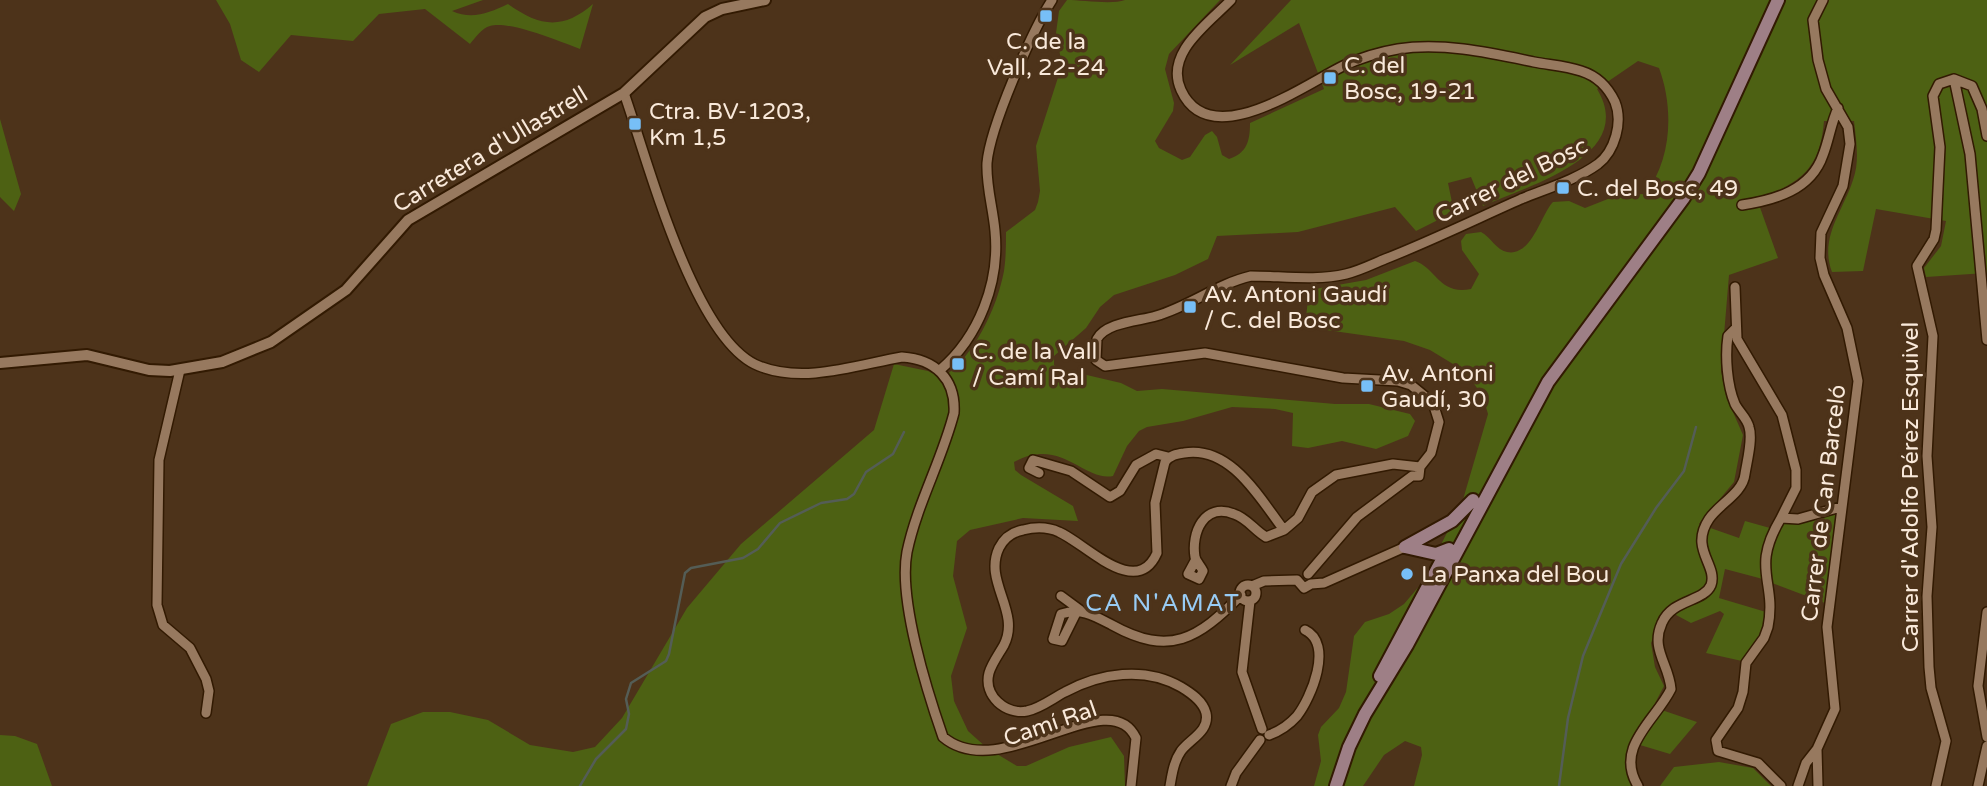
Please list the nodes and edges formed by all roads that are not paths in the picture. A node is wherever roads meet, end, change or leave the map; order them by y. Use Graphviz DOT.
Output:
graph roads {
  1 [pos="765,0"];
  2 [pos="1052,0"];
  3 [pos="1231,0"];
  4 [pos="1779,0"];
  5 [pos="1823,0"];
  6 [pos="1954,79"];
  7 [pos="624,93"];
  8 [pos="1838,108"];
  9 [pos="1987,136"];
  10 [pos="1742,205"];
  11 [pos="1735,287"];
  12 [pos="1736,328"];
  13 [pos="1987,340"];
  14 [pos="0,363"];
  15 [pos="180,370"];
  16 [pos="940,370"];
  17 [pos="1548,382"];
  18 [pos="1168,457"];
  19 [pos="1414,470"];
  20 [pos="1039,474"];
  21 [pos="1474,500"];
  22 [pos="1841,507"];
  23 [pos="1782,519"];
  24 [pos="1284,530"];
  25 [pos="1466,531"];
  26 [pos="1431,533"];
  27 [pos="1405,547"];
  28 [pos="1448,550"];
  29 [pos="1429,552"];
  30 [pos="1195,561"];
  31 [pos="1444,574"];
  32 [pos="1309,579"];
  33 [pos="1252,586"];
  34 [pos="1424,592"];
  35 [pos="1241,595"];
  36 [pos="1060,596"];
  37 [pos="1250,601"];
  38 [pos="1987,612"];
  39 [pos="1305,629"];
  40 [pos="206,713"];
  41 [pos="1365,714"];
  42 [pos="1264,735"];
  43 [pos="1987,737"];
  44 [pos="1987,746"];
  45 [pos="1048,747"];
  46 [pos="1816,748"];
  47 [pos="988,761"];
  48 [pos="1131,786"];
  49 [pos="1170,786"];
  50 [pos="1231,786"];
  51 [pos="1336,786"];
  52 [pos="1638,786"];
  53 [pos="1781,786"];
  54 [pos="1798,786"];
  55 [pos="1818,786"];
  56 [pos="1936,786"];
  57 [pos="1978,786"];
  1 -- 7 [label="street, Carretera d'Ullastrell"];
  2 -- 16 [label="street"];
  3 -- 19 [label="street, Carrer del Bosc"];
  4 -- 17 [label="main road"];
  5 -- 8 [label="street, Carrer de Can Barceló"];
  6 -- 9 [label="street"];
  6 -- 13 [label="street"];
  6 -- 56 [label="street, Carrer d'Adolfo Pérez Esquivel"];
  7 -- 15 [label="street, Carretera d'Ullastrell"];
  7 -- 16 [label="street"];
  8 -- 10 [label="street"];
  8 -- 22 [label="street, Carrer de Can Barceló"];
  11 -- 12 [label="street"];
  12 -- 23 [label="street"];
  12 -- 52 [label="street"];
  14 -- 15 [label="street, Carretera d'Ullastrell"];
  15 -- 40 [label="street"];
  16 -- 47 [label="street, Camí Ral"];
  17 -- 21 [label="main road"];
  17 -- 25 [label="main road"];
  18 -- 20 [label="street"];
  18 -- 24 [label="street"];
  18 -- 49 [label="street"];
  19 -- 24 [label="street"];
  19 -- 32 [label="street"];
  21 -- 26 [label="main road"];
  21 -- 28 [label="main road"];
  22 -- 23 [label="street"];
  22 -- 46 [label="street, Carrer de Can Barceló"];
  23 -- 53 [label="street"];
  24 -- 30 [label="street"];
  25 -- 28 [label="main road"];
  25 -- 31 [label="main road"];
  26 -- 27 [label="main road"];
  26 -- 28 [label="main road"];
  26 -- 29 [label="main road"];
  27 -- 29 [label="main road"];
  27 -- 32 [label="street"];
  28 -- 29 [label="main road"];
  28 -- 31 [label="main road"];
  28 -- 34 [label="main road"];
  29 -- 34 [label="main road"];
  31 -- 41 [label="main road"];
  32 -- 33 [label="street"];
  33 -- 35 [label="street"];
  33 -- 37 [label="street"];
  34 -- 41 [label="main road"];
  35 -- 36 [label="street"];
  35 -- 37 [label="street"];
  37 -- 42 [label="street"];
  38 -- 43 [label="street"];
  39 -- 42 [label="street"];
  41 -- 51 [label="main road"];
  42 -- 50 [label="street"];
  44 -- 57 [label="street"];
  45 -- 48 [label="street, Camí Ral"];
  46 -- 54 [label="street"];
  46 -- 55 [label="street, Carrer de Can Barceló"];
}
